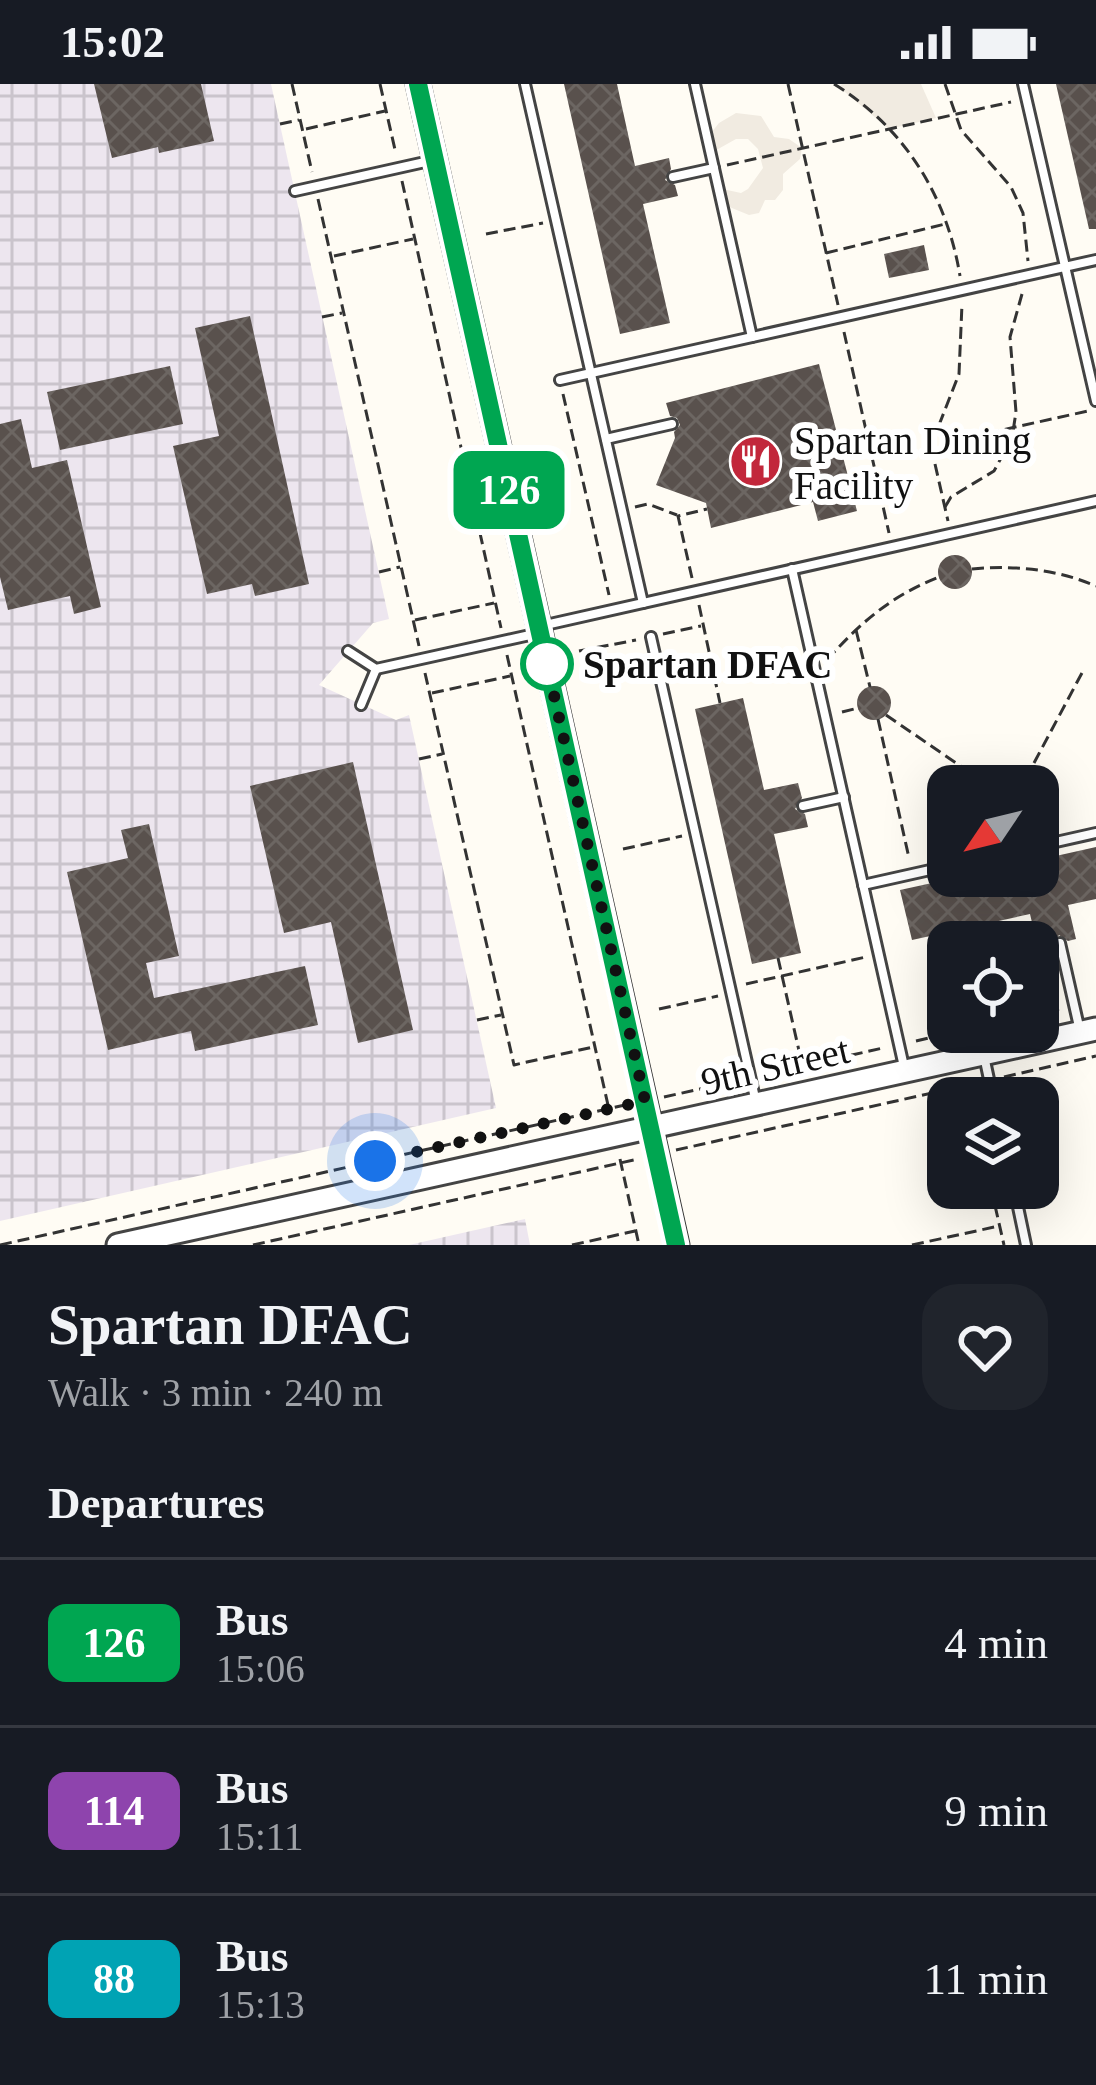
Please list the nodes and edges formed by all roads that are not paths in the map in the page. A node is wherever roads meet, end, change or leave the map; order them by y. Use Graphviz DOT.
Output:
graph roads {
  1 [pos="418,84"];
  2 [pos="525,84"];
  3 [pos="695,84"];
  4 [pos="1023,84"];
  5 [pos="435,160"];
  6 [pos="714,168"];
  7 [pos="673,177"];
  8 [pos="295,191"];
  9 [pos="1096,260"];
  10 [pos="1065,267"];
  11 [pos="752,337"];
  12 [pos="591,374"];
  13 [pos="560,380"];
  14 [pos="1096,405"];
  15 [pos="672,424"];
  16 [pos="606,439"];
  17 [pos="1096,501"];
  18 [pos="792,569"];
  19 [pos="643,603"];
  20 [pos="540,629"];
  21 [pos="651,637"];
  22 [pos="349,650"];
  23 [pos="376,669"];
  24 [pos="361,704"];
  25 [pos="844,797"];
  26 [pos="803,806"];
  27 [pos="1096,833"];
  28 [pos="1059,841"];
  29 [pos="927,870"];
  30 [pos="863,884"];
  31 [pos="1060,943"];
  32 [pos="1088,1031"];
  33 [pos="984,1054"];
  34 [pos="906,1072"];
  35 [pos="989,1077"];
  36 [pos="757,1106"];
  37 [pos="651,1130"];
  38 [pos="1018,1209"];
  39 [pos="118,1245"];
  40 [pos="676,1245"];
  41 [pos="1026,1245"];
  1 -- 5 [label="main road"];
  2 -- 12 [label="lane"];
  3 -- 6 [label="lane"];
  4 -- 10 [label="lane"];
  5 -- 8 [label="lane"];
  5 -- 20 [label="main road"];
  6 -- 7 [label="lane"];
  6 -- 11 [label="lane"];
  9 -- 10 [label="lane"];
  10 -- 11 [label="lane"];
  10 -- 14 [label="lane"];
  11 -- 12 [label="lane"];
  12 -- 13 [label="lane"];
  12 -- 16 [label="lane"];
  15 -- 16 [label="lane"];
  16 -- 19 [label="lane"];
  17 -- 18 [label="lane"];
  18 -- 19 [label="lane"];
  18 -- 25 [label="lane"];
  19 -- 20 [label="lane"];
  20 -- 23 [label="lane"];
  20 -- 37 [label="main road"];
  21 -- 36 [label="lane"];
  22 -- 23 [label="lane"];
  23 -- 24 [label="lane"];
  25 -- 26 [label="lane"];
  25 -- 30 [label="lane"];
  27 -- 28 [label="lane"];
  29 -- 30 [label="lane"];
  30 -- 34 [label="lane"];
  31 -- 32 [label="lane"];
  32 -- 33 [label="street, 9th Street"];
  33 -- 34 [label="street, 9th Street"];
  33 -- 35 [label="lane"];
  34 -- 36 [label="street, 9th Street"];
  36 -- 37 [label="street, 9th Street"];
  37 -- 39 [label="street, 9th Street"];
  37 -- 40 [label="main road"];
  38 -- 41 [label="lane"];
}
